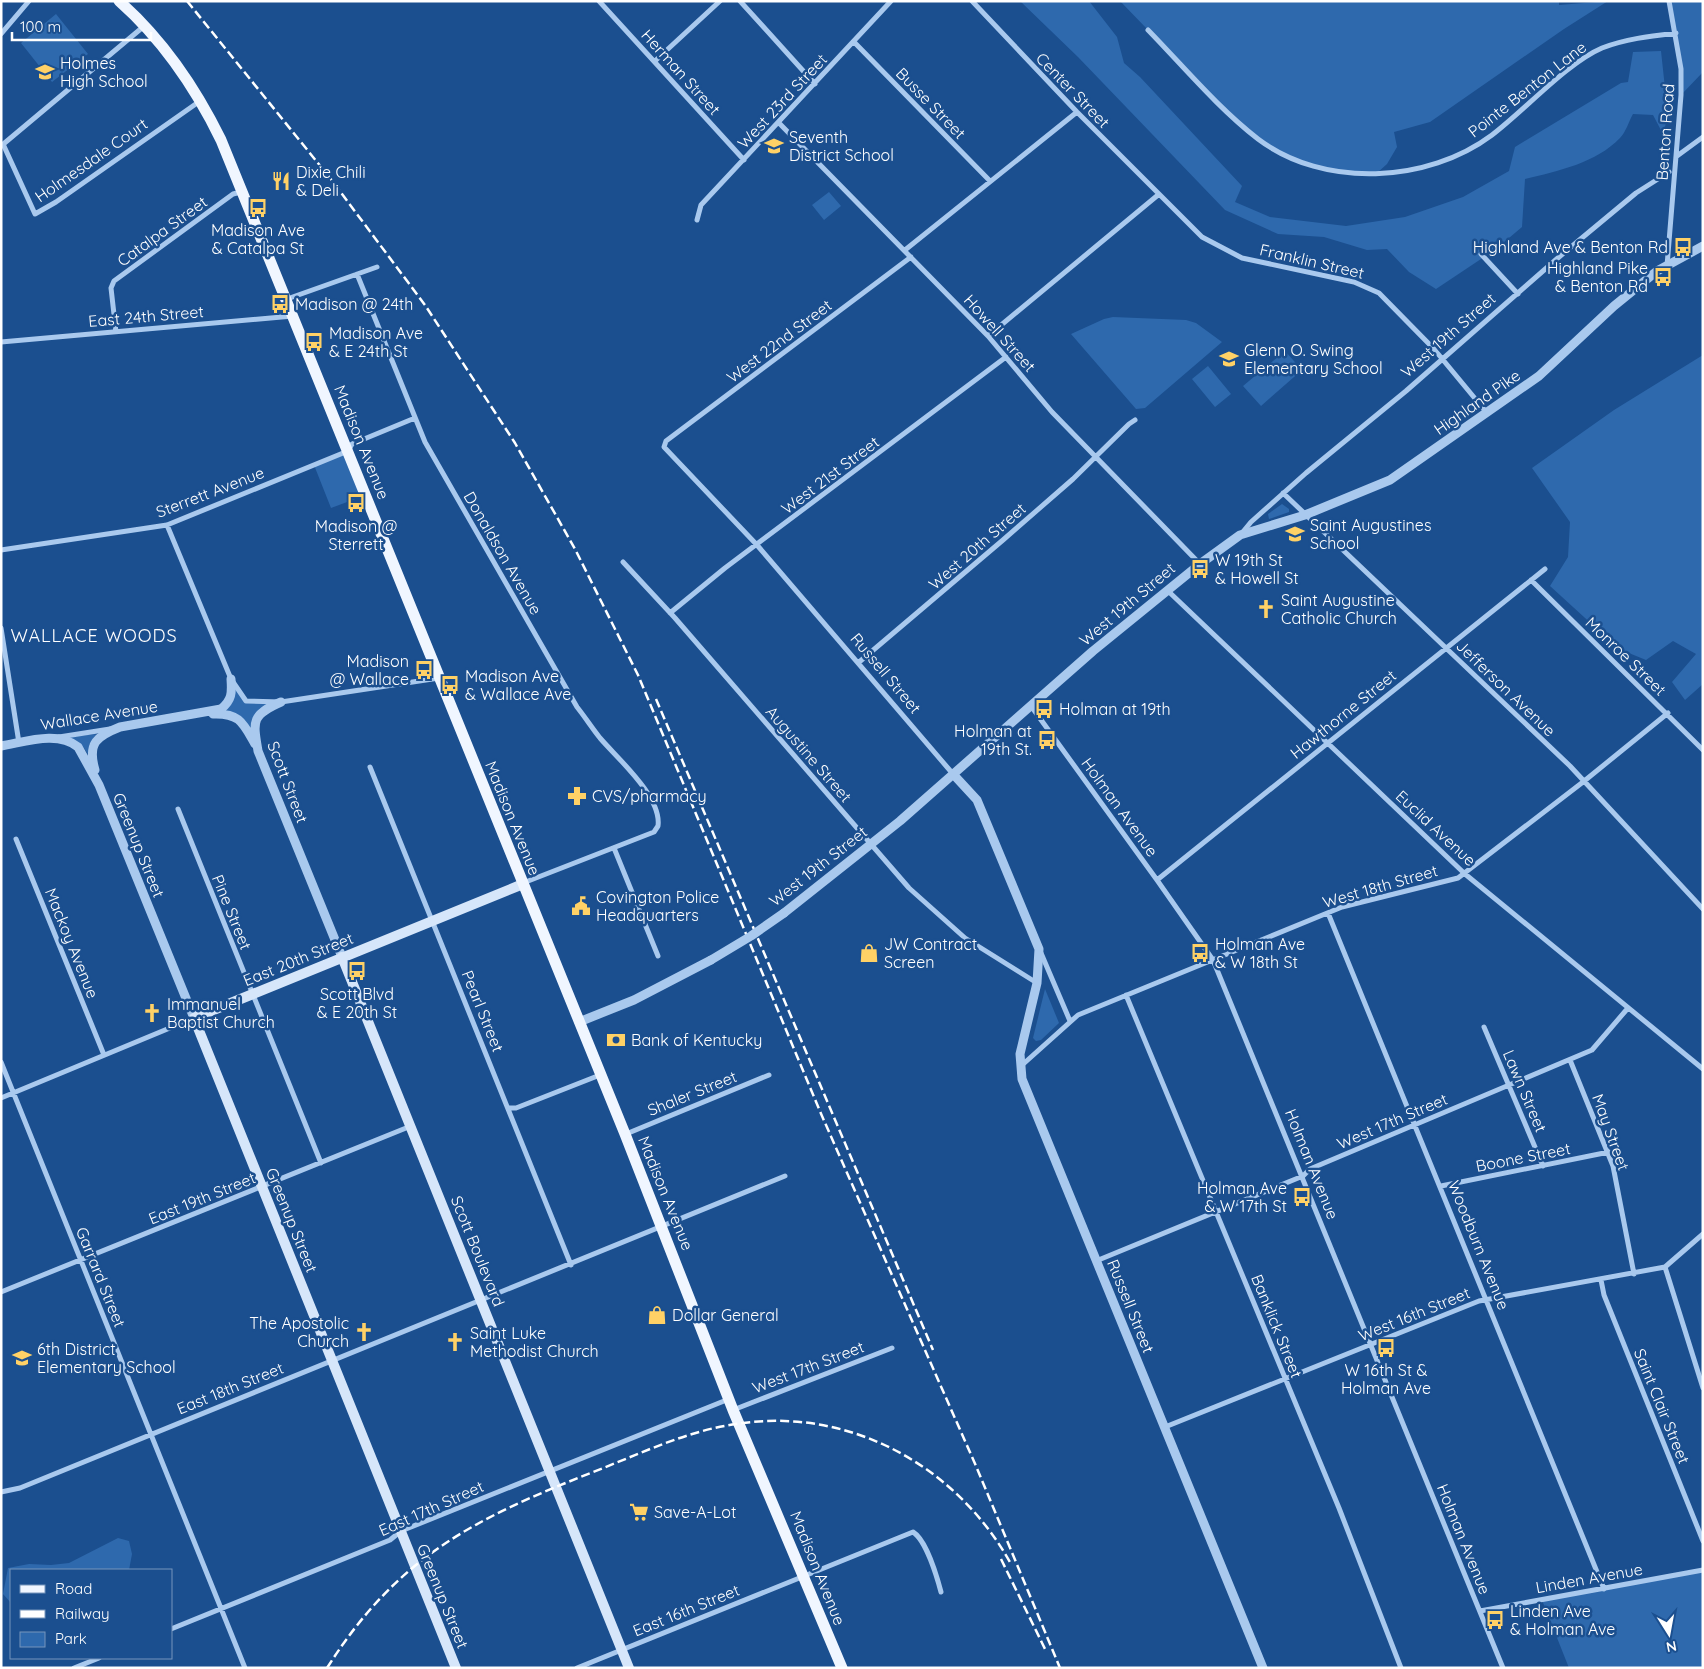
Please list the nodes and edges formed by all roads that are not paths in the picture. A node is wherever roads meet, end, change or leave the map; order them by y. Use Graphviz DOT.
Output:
graph roads {
  1 [pos="29,1"];
  2 [pos="119,1"];
  3 [pos="599,1"];
  4 [pos="720,1"];
  5 [pos="740,1"];
  6 [pos="891,1"];
  7 [pos="972,1"];
  8 [pos="1669,1"];
  9 [pos="144,26"];
  10 [pos="1148,30"];
  11 [pos="1676,32"];
  12 [pos="1,34"];
  13 [pos="854,42"];
  14 [pos="655,60"];
  15 [pos="815,84"];
  16 [pos="200,101"];
  17 [pos="1077,112"];
  18 [pos="779,122"];
  19 [pos="1703,137"];
  20 [pos="2,145"];
  21 [pos="1677,156"];
  22 [pos="744,160"];
  23 [pos="1669,172"];
  24 [pos="990,181"];
  25 [pos="243,191"];
  26 [pos="1158,195"];
  27 [pos="697,220"];
  28 [pos="1703,246"];
  29 [pos="905,250"];
  30 [pos="1481,254"];
  31 [pos="911,256"];
  32 [pos="1667,266"];
  33 [pos="377,267"];
  34 [pos="357,274"];
  35 [pos="1518,294"];
  36 [pos="287,299"];
  37 [pos="294,316"];
  38 [pos="116,332"];
  39 [pos="988,336"];
  40 [pos="1,342"];
  41 [pos="1006,357"];
  42 [pos="1442,360"];
  43 [pos="1487,414"];
  44 [pos="415,418"];
  45 [pos="1135,420"];
  46 [pos="664,447"];
  47 [pos="348,450"];
  48 [pos="1096,457"];
  49 [pos="1283,494"];
  50 [pos="1305,515"];
  51 [pos="167,524"];
  52 [pos="1240,535"];
  53 [pos="757,545"];
  54 [pos="1,550"];
  55 [pos="623,562"];
  56 [pos="1200,564"];
  57 [pos="1545,568"];
  58 [pos="1531,580"];
  59 [pos="1167,589"];
  60 [pos="670,613"];
  61 [pos="1,628"];
  62 [pos="1446,648"];
  63 [pos="858,663"];
  64 [pos="439,678"];
  65 [pos="231,679"];
  66 [pos="281,702"];
  67 [pos="1031,706"];
  68 [pos="1668,713"];
  69 [pos="201,714"];
  70 [pos="120,727"];
  71 [pos="54,737"];
  72 [pos="19,743"];
  73 [pos="1326,744"];
  74 [pos="1,746"];
  75 [pos="1703,750"];
  76 [pos="258,751"];
  77 [pos="370,767"];
  78 [pos="953,774"];
  79 [pos="1583,782"];
  80 [pos="99,785"];
  81 [pos="178,809"];
  82 [pos="16,839"];
  83 [pos="870,844"];
  84 [pos="614,848"];
  85 [pos="1465,874"];
  86 [pos="1158,880"];
  87 [pos="523,884"];
  88 [pos="1703,909"];
  89 [pos="1328,913"];
  90 [pos="433,920"];
  91 [pos="1039,949"];
  92 [pos="658,956"];
  93 [pos="342,957"];
  94 [pos="1213,960"];
  95 [pos="1037,983"];
  96 [pos="252,994"];
  97 [pos="1126,995"];
  98 [pos="1628,1008"];
  99 [pos="194,1018"];
  100 [pos="1070,1021"];
  101 [pos="579,1022"];
  102 [pos="1484,1026"];
  103 [pos="104,1055"];
  104 [pos="1570,1060"];
  105 [pos="1,1062"];
  106 [pos="1020,1066"];
  107 [pos="1703,1069"];
  108 [pos="600,1075"];
  109 [pos="769,1075"];
  110 [pos="1510,1084"];
  111 [pos="14,1093"];
  112 [pos="1,1098"];
  113 [pos="508,1108"];
  114 [pos="1415,1124"];
  115 [pos="411,1126"];
  116 [pos="625,1134"];
  117 [pos="1609,1152"];
  118 [pos="321,1163"];
  119 [pos="1543,1166"];
  120 [pos="785,1176"];
  121 [pos="1303,1176"];
  122 [pos="1442,1186"];
  123 [pos="262,1187"];
  124 [pos="1217,1211"];
  125 [pos="662,1226"];
  126 [pos="1703,1234"];
  127 [pos="81,1260"];
  128 [pos="1096,1260"];
  129 [pos="571,1264"];
  130 [pos="1666,1267"];
  131 [pos="1634,1274"];
  132 [pos="1601,1280"];
  133 [pos="1,1292"];
  134 [pos="482,1300"];
  135 [pos="1488,1300"];
  136 [pos="1371,1344"];
  137 [pos="892,1348"];
  138 [pos="332,1360"];
  139 [pos="1285,1379"];
  140 [pos="1703,1388"];
  141 [pos="731,1405"];
  142 [pos="1165,1427"];
  143 [pos="151,1434"];
  144 [pos="550,1471"];
  145 [pos="1,1492"];
  146 [pos="401,1531"];
  147 [pos="1703,1540"];
  148 [pos="1703,1570"];
  149 [pos="804,1576"];
  150 [pos="1604,1589"];
  151 [pos="941,1592"];
  152 [pos="222,1609"];
  153 [pos="1480,1611"];
  154 [pos="172,1629"];
  155 [pos="621,1649"];
  156 [pos="96,1659"];
  157 [pos="74,1668"];
  158 [pos="245,1668"];
  159 [pos="456,1668"];
  160 [pos="577,1668"];
  161 [pos="629,1668"];
  162 [pos="842,1668"];
  163 [pos="1263,1668"];
  164 [pos="1401,1668"];
  165 [pos="1504,1668"];
  1 -- 12 [label="street"];
  2 -- 9 [label="main road, Madison Avenue"];
  3 -- 14 [label="street, Herman Street"];
  4 -- 14 [label="street"];
  5 -- 15 [label="street"];
  6 -- 13 [label="street, West 23rd Street"];
  7 -- 17 [label="street, Center Street"];
  8 -- 11 [label="street, Benton Road"];
  9 -- 16 [label="main road, Madison Avenue"];
  9 -- 20 [label="street"];
  10 -- 11 [label="street, Pointe Benton Lane"];
  11 -- 21 [label="street, Benton Road"];
  13 -- 15 [label="street, West 23rd Street"];
  13 -- 24 [label="street, Busse Street"];
  14 -- 22 [label="street, Herman Street"];
  15 -- 18 [label="street, West 23rd Street"];
  16 -- 20 [label="street, Holmesdale Court"];
  16 -- 25 [label="main road, Madison Avenue"];
  17 -- 24 [label="street"];
  17 -- 26 [label="street, Center Street"];
  18 -- 22 [label="street, West 23rd Street"];
  18 -- 29 [label="street, Howell Street"];
  19 -- 21 [label="street"];
  21 -- 32 [label="street, Benton Road"];
  22 -- 27 [label="street, West 23rd Street"];
  23 -- 35 [label="street, West 19th Street"];
  24 -- 29 [label="street"];
  25 -- 36 [label="main road, Madison Avenue"];
  25 -- 38 [label="street, Catalpa Street"];
  26 -- 39 [label="street"];
  26 -- 42 [label="street, Franklin Street"];
  28 -- 32 [label="street, Highland Pike"];
  29 -- 31 [label="street, Howell Street"];
  30 -- 35 [label="street"];
  31 -- 39 [label="street, Howell Street"];
  31 -- 46 [label="street, West 22nd Street"];
  32 -- 43 [label="street, Highland Pike"];
  33 -- 34 [label="street"];
  34 -- 36 [label="street"];
  34 -- 44 [label="street, Donaldson Avenue"];
  35 -- 42 [label="street, West 19th Street"];
  36 -- 37 [label="main road, Madison Avenue"];
  37 -- 38 [label="street, East 24th Street"];
  37 -- 47 [label="main road, Madison Avenue"];
  38 -- 40 [label="street, East 24th Street"];
  39 -- 41 [label="street, Howell Street"];
  41 -- 48 [label="street, Howell Street"];
  41 -- 53 [label="street, West 21st Street"];
  42 -- 43 [label="street, Franklin Street"];
  42 -- 49 [label="street, West 19th Street"];
  43 -- 50 [label="street, Highland Pike"];
  44 -- 47 [label="street, Sterrett Avenue"];
  44 -- 84 [label="street, Donaldson Avenue"];
  45 -- 48 [label="street, West 20th Street"];
  46 -- 53 [label="street, Russell Street"];
  47 -- 51 [label="street, Sterrett Avenue"];
  47 -- 64 [label="main road, Madison Avenue"];
  48 -- 56 [label="street, Howell Street"];
  48 -- 63 [label="street, West 20th Street"];
  49 -- 50 [label="street, Jefferson Avenue"];
  49 -- 52 [label="street, West 19th Street"];
  50 -- 52 [label="street, Highland Pike"];
  50 -- 62 [label="street, Jefferson Avenue"];
  51 -- 54 [label="street, Sterrett Avenue"];
  51 -- 65 [label="street"];
  52 -- 56 [label="street, West 19th Street"];
  53 -- 60 [label="street, West 21st Street"];
  53 -- 63 [label="street, Russell Street"];
  55 -- 60 [label="street, Augustine Street"];
  56 -- 59 [label="street, West 19th Street"];
  57 -- 58 [label="street, Hawthorne Street"];
  58 -- 62 [label="street, Hawthorne Street"];
  58 -- 68 [label="street, Monroe Street"];
  59 -- 67 [label="street, West 19th Street"];
  59 -- 73 [label="street, Euclid Avenue"];
  60 -- 83 [label="street, Augustine Street"];
  61 -- 72 [label="street"];
  62 -- 73 [label="street, Hawthorne Street"];
  62 -- 79 [label="street, Jefferson Avenue"];
  63 -- 78 [label="street, Russell Street"];
  64 -- 66 [label="street"];
  64 -- 87 [label="main road, Madison Avenue"];
  65 -- 66 [label="street"];
  65 -- 69 [label="street, Wallace Avenue"];
  66 -- 76 [label="street, Scott Street"];
  67 -- 78 [label="street, West 19th Street"];
  67 -- 86 [label="street, Holman Avenue"];
  68 -- 75 [label="street, Monroe Street"];
  68 -- 79 [label="street, West 18th Street"];
  69 -- 70 [label="street, Wallace Avenue"];
  69 -- 76 [label="street, Wallace Avenue"];
  70 -- 71 [label="street, Wallace Avenue"];
  70 -- 80 [label="street"];
  71 -- 72 [label="street, Wallace Avenue"];
  71 -- 80 [label="street"];
  72 -- 74 [label="street, Wallace Avenue"];
  73 -- 85 [label="street, Euclid Avenue"];
  73 -- 86 [label="street, Hawthorne Street"];
  76 -- 93 [label="street, Scott Street"];
  77 -- 90 [label="street, Pearl Street"];
  78 -- 83 [label="street, West 19th Street"];
  78 -- 91 [label="street, Russell Street"];
  79 -- 85 [label="street, West 18th Street"];
  79 -- 88 [label="street, Jefferson Avenue"];
  80 -- 99 [label="street, Greenup Street"];
  81 -- 96 [label="street, Pine Street"];
  82 -- 103 [label="street, Mackoy Avenue"];
  83 -- 95 [label="street, Augustine Street"];
  83 -- 101 [label="street, West 19th Street, bridge"];
  84 -- 87 [label="street"];
  84 -- 92 [label="street"];
  85 -- 89 [label="street, West 18th Street"];
  85 -- 98 [label="street, Euclid Avenue"];
  86 -- 94 [label="street, Holman Avenue"];
  87 -- 90 [label="main road, East 20th Street"];
  87 -- 101 [label="main road, Madison Avenue"];
  89 -- 94 [label="street, West 18th Street"];
  89 -- 114 [label="street, Woodburn Avenue"];
  90 -- 93 [label="main road, East 20th Street"];
  90 -- 113 [label="street, Pearl Street"];
  91 -- 95 [label="street, Russell Street"];
  91 -- 100 [label="street, Russell Street"];
  93 -- 96 [label="main road, East 20th Street"];
  93 -- 115 [label="main road, Scott Boulevard"];
  94 -- 97 [label="street, West 18th Street"];
  94 -- 121 [label="street, Holman Avenue"];
  95 -- 106 [label="street, Russell Street"];
  96 -- 99 [label="main road, East 20th Street"];
  96 -- 118 [label="street, Pine Street"];
  97 -- 100 [label="street, West 18th Street"];
  97 -- 124 [label="street, Banklick Street"];
  98 -- 104 [label="street, West 17th Street"];
  98 -- 107 [label="street, Euclid Avenue"];
  99 -- 103 [label="street, East 20th Street"];
  99 -- 123 [label="main road, Greenup Street"];
  100 -- 106 [label="street, West 18th Street"];
  101 -- 108 [label="main road, Madison Avenue"];
  102 -- 110 [label="street, Lawn Street"];
  103 -- 111 [label="street, East 20th Street"];
  104 -- 110 [label="street, West 17th Street"];
  104 -- 117 [label="street, May Street"];
  105 -- 111 [label="street, Garrard Street"];
  106 -- 128 [label="street, Russell Street"];
  108 -- 113 [label="street"];
  108 -- 116 [label="main road, Madison Avenue"];
  109 -- 116 [label="street, Shaler Street"];
  110 -- 114 [label="street, West 17th Street"];
  110 -- 119 [label="street, Lawn Street"];
  111 -- 112 [label="street, East 20th Street"];
  111 -- 127 [label="street, Garrard Street"];
  113 -- 129 [label="street, Pearl Street"];
  114 -- 121 [label="street, West 17th Street"];
  114 -- 122 [label="street, Woodburn Avenue"];
  115 -- 118 [label="street, East 19th Street"];
  115 -- 134 [label="main road, Scott Boulevard"];
  116 -- 125 [label="main road, Madison Avenue"];
  117 -- 119 [label="street, Boone Street"];
  117 -- 131 [label="street, May Street"];
  118 -- 123 [label="street, East 19th Street"];
  119 -- 122 [label="street, Boone Street"];
  120 -- 125 [label="street"];
  121 -- 124 [label="street, West 17th Street"];
  121 -- 136 [label="street, Holman Avenue"];
  122 -- 135 [label="street, Woodburn Avenue"];
  123 -- 127 [label="street, East 19th Street"];
  123 -- 138 [label="main road, Greenup Street"];
  124 -- 128 [label="street, West 17th Street"];
  124 -- 139 [label="street, Banklick Street"];
  125 -- 129 [label="street, East 18th Street"];
  125 -- 141 [label="main road, Madison Avenue"];
  126 -- 130 [label="street, West 16th Street"];
  127 -- 133 [label="street, East 19th Street"];
  127 -- 143 [label="street, Garrard Street"];
  128 -- 142 [label="street, Russell Street"];
  129 -- 134 [label="street, East 18th Street"];
  130 -- 131 [label="street, West 16th Street"];
  130 -- 140 [label="street"];
  131 -- 132 [label="street, West 16th Street"];
  132 -- 135 [label="street, West 16th Street"];
  132 -- 147 [label="street, Saint Clair Street"];
  134 -- 138 [label="street, East 18th Street"];
  134 -- 144 [label="main road, Scott Boulevard"];
  135 -- 136 [label="street, West 16th Street"];
  135 -- 150 [label="street, Woodburn Avenue"];
  136 -- 139 [label="street, West 16th Street"];
  136 -- 153 [label="street, Holman Avenue"];
  137 -- 141 [label="street, West 17th Street"];
  138 -- 143 [label="street, East 18th Street"];
  138 -- 146 [label="main road, Greenup Street"];
  139 -- 142 [label="street, West 16th Street"];
  139 -- 164 [label="street, Banklick Street"];
  141 -- 144 [label="street, East 17th Street"];
  141 -- 149 [label="main road, Madison Avenue"];
  142 -- 163 [label="street, Russell Street"];
  143 -- 145 [label="street, East 18th Street"];
  143 -- 152 [label="street, Garrard Street"];
  144 -- 146 [label="street, East 17th Street"];
  144 -- 155 [label="main road, Scott Boulevard"];
  146 -- 152 [label="street, East 17th Street"];
  146 -- 159 [label="main road, Greenup Street"];
  148 -- 150 [label="street, Linden Avenue"];
  149 -- 151 [label="street"];
  149 -- 155 [label="street, East 16th Street"];
  149 -- 162 [label="main road, Madison Avenue"];
  150 -- 153 [label="street, Linden Avenue"];
  152 -- 154 [label="street, East 17th Street"];
  152 -- 158 [label="street, Garrard Street"];
  153 -- 165 [label="street, Holman Avenue"];
  155 -- 160 [label="street, East 16th Street"];
  155 -- 161 [label="main road, Scott Boulevard"];
  156 -- 157 [label="street"];
}
